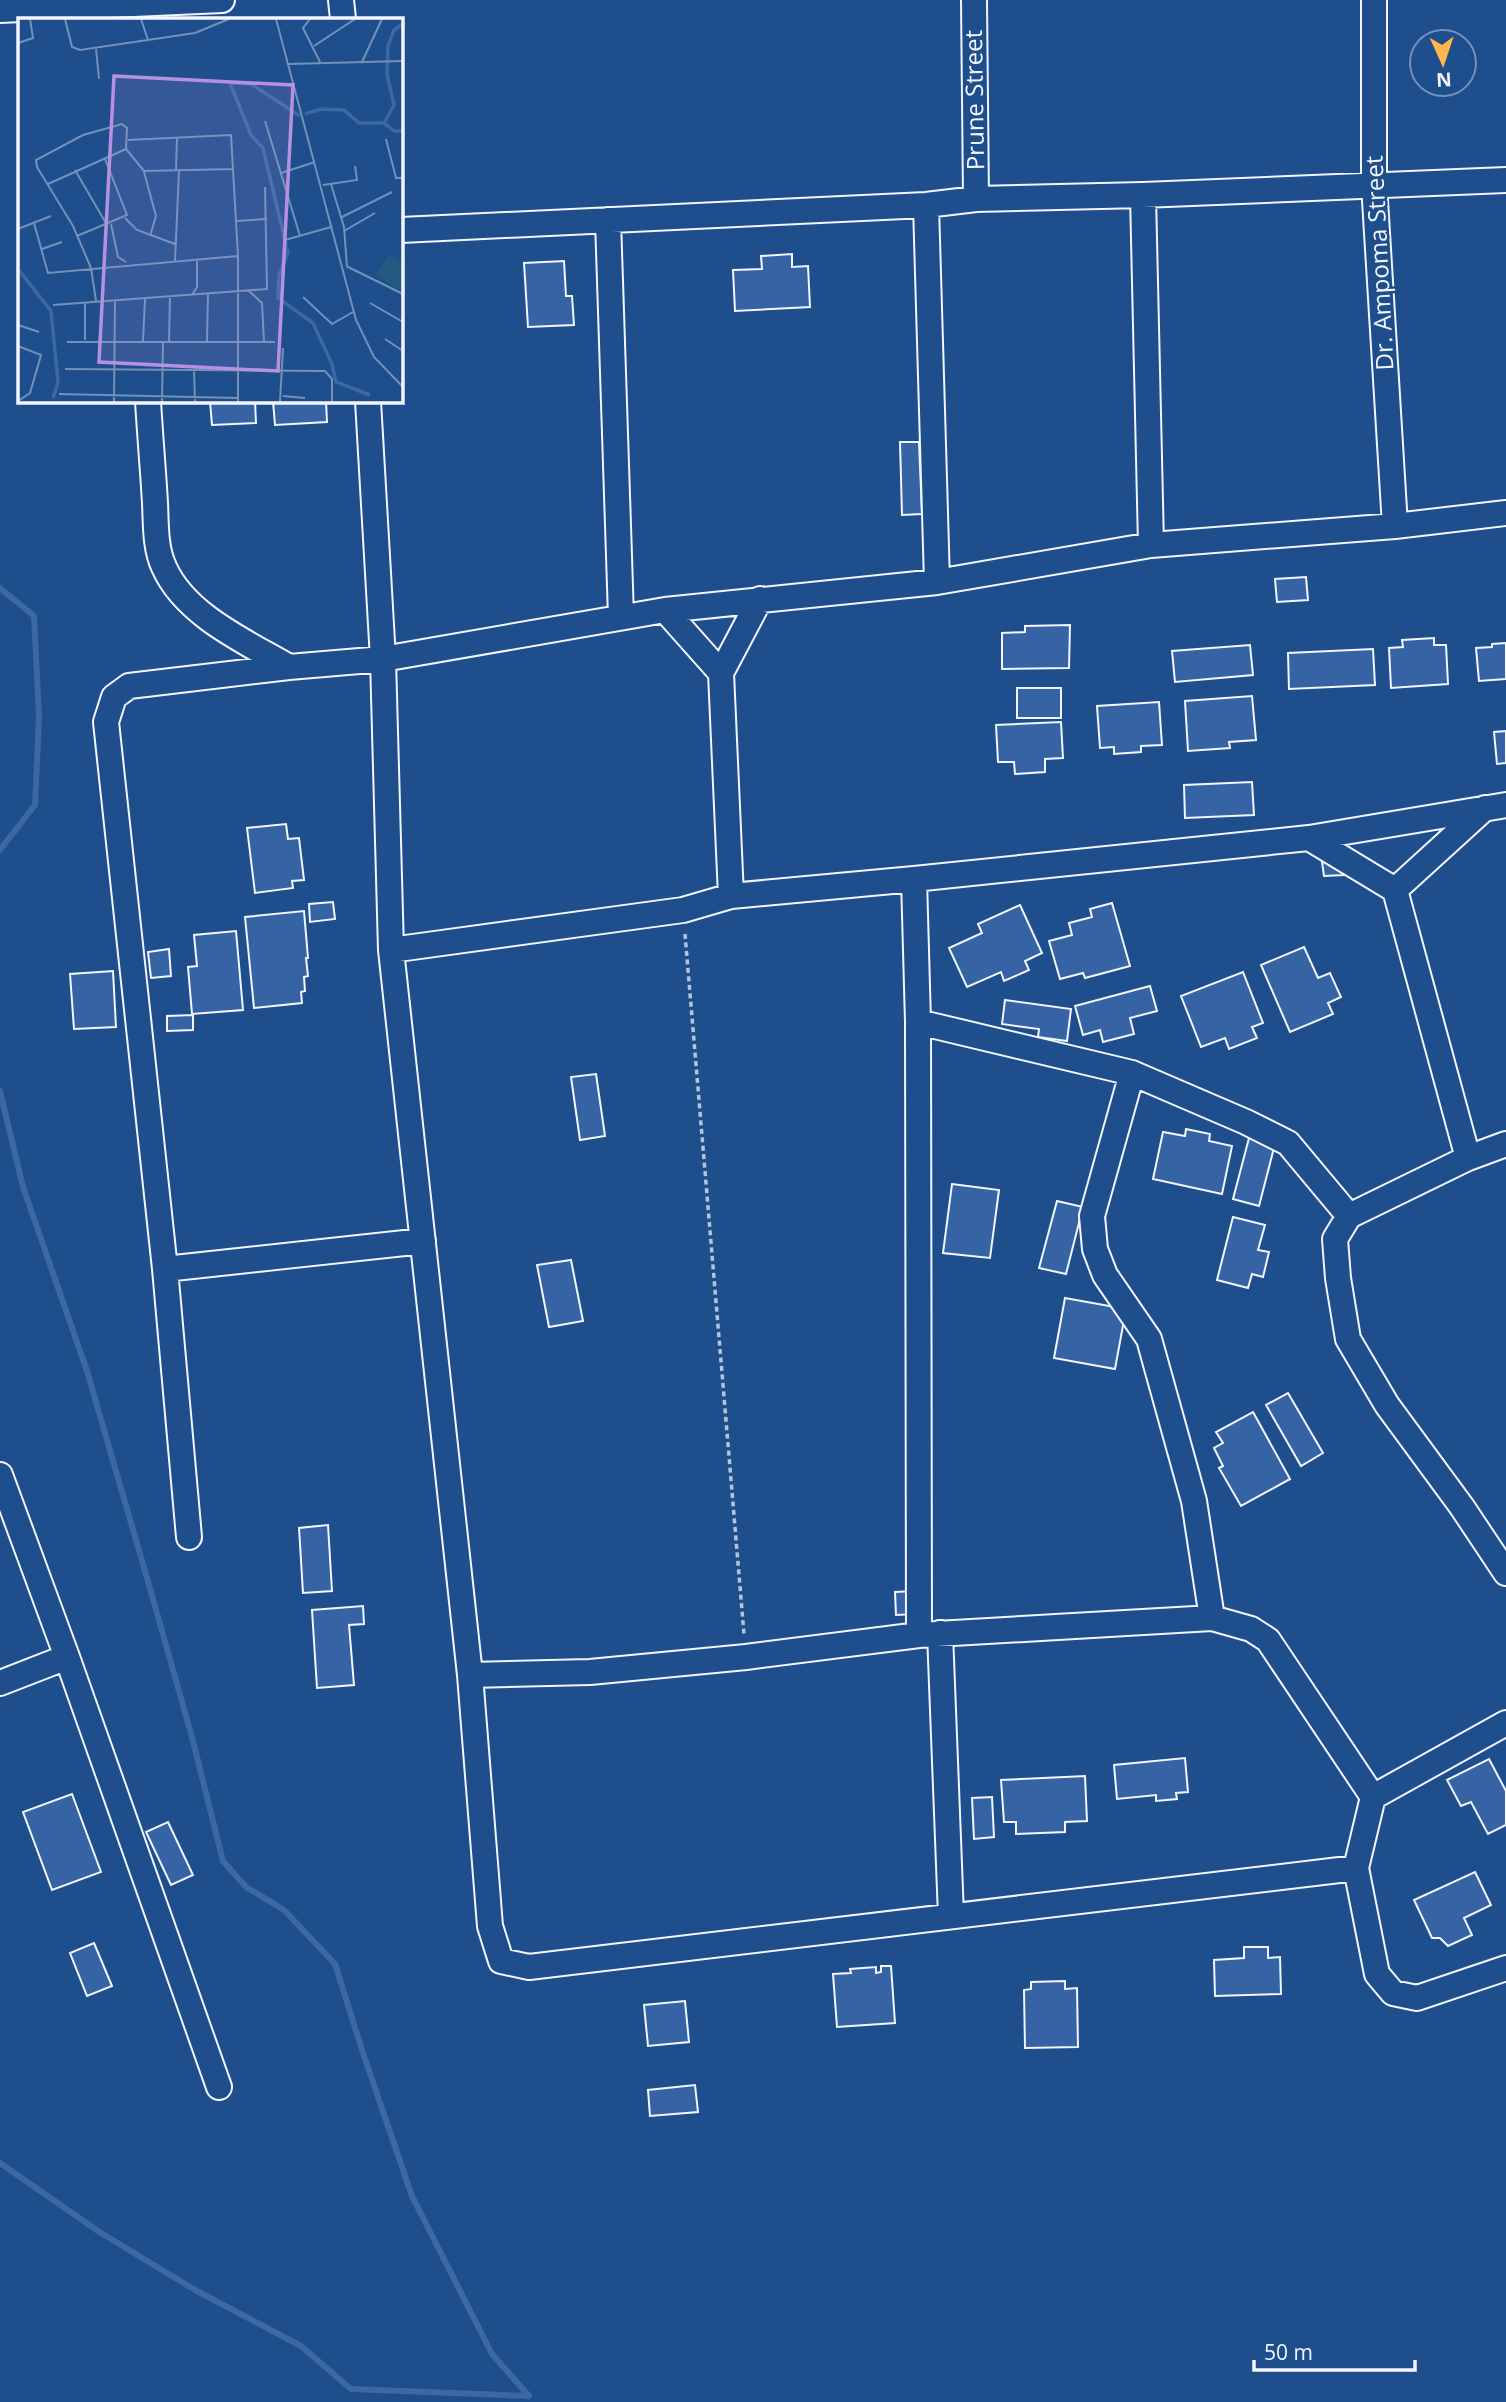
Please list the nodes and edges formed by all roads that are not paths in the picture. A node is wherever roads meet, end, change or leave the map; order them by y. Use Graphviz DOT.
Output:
graph roads {
  1 [pos="222,0"];
  2 [pos="341,0"];
  3 [pos="974,0"];
  4 [pos="1374,0"];
  5 [pos="0,10"];
  6 [pos="343,18"];
  7 [pos="1506,180"];
  8 [pos="1374,184"];
  9 [pos="1143,195"];
  10 [pos="976,199"];
  11 [pos="926,205"];
  12 [pos="608,220"];
  13 [pos="402,230"];
  14 [pos="148,402"];
  15 [pos="368,402"];
  16 [pos="1506,513"];
  17 [pos="1395,526"];
  18 [pos="1151,545"];
  19 [pos="937,582"];
  20 [pos="760,599"];
  21 [pos="665,610"];
  22 [pos="621,617"];
  23 [pos="383,659"];
  24 [pos="289,667"];
  25 [pos="721,673"];
  26 [pos="1496,807"];
  27 [pos="1309,838"];
  28 [pos="914,879"];
  29 [pos="1395,890"];
  30 [pos="731,896"];
  31 [pos="391,950"];
  32 [pos="918,1022"];
  33 [pos="1132,1073"];
  34 [pos="1504,1149"];
  35 [pos="1468,1158"];
  36 [pos="1349,1216"];
  37 [pos="423,1241"];
  38 [pos="165,1269"];
  39 [pos="0,1475"];
  40 [pos="189,1537"];
  41 [pos="1506,1573"];
  42 [pos="1212,1618"];
  43 [pos="930,1634"];
  44 [pos="67,1657"];
  45 [pos="470,1675"];
  46 [pos="0,1683"];
  47 [pos="1506,1723"];
  48 [pos="1373,1797"];
  49 [pos="1356,1868"];
  50 [pos="951,1916"];
  51 [pos="1506,1968"];
  52 [pos="219,2087"];
  1 -- 5 [label="street"];
  2 -- 6 [label="street"];
  3 -- 10 [label="street, Prune Street"];
  4 -- 8 [label="street, Dr. Ampoma Street"];
  7 -- 8 [label="street"];
  8 -- 9 [label="street"];
  8 -- 17 [label="street, Dr. Ampoma Street"];
  9 -- 10 [label="street"];
  9 -- 18 [label="street"];
  10 -- 11 [label="street"];
  11 -- 12 [label="street"];
  11 -- 19 [label="street"];
  12 -- 13 [label="street"];
  12 -- 22 [label="street"];
  14 -- 24 [label="street"];
  15 -- 23 [label="street"];
  16 -- 17 [label="street"];
  17 -- 18 [label="street"];
  18 -- 19 [label="street"];
  19 -- 20 [label="street"];
  20 -- 21 [label="street"];
  20 -- 25 [label="street"];
  21 -- 22 [label="street"];
  21 -- 25 [label="street"];
  22 -- 23 [label="street"];
  23 -- 24 [label="street"];
  23 -- 31 [label="street"];
  24 -- 38 [label="street"];
  25 -- 30 [label="street"];
  26 -- 27 [label="street"];
  26 -- 29 [label="street"];
  27 -- 28 [label="street"];
  27 -- 29 [label="street"];
  28 -- 30 [label="street"];
  28 -- 32 [label="street"];
  29 -- 35 [label="street"];
  30 -- 31 [label="street"];
  31 -- 37 [label="street"];
  32 -- 33 [label="street"];
  32 -- 43 [label="street"];
  33 -- 36 [label="street"];
  33 -- 42 [label="street"];
  34 -- 35 [label="street"];
  35 -- 36 [label="street"];
  36 -- 41 [label="street"];
  37 -- 38 [label="street"];
  37 -- 45 [label="street"];
  38 -- 40 [label="street"];
  39 -- 44 [label="street"];
  42 -- 43 [label="street"];
  42 -- 48 [label="street"];
  43 -- 45 [label="street"];
  43 -- 50 [label="street"];
  44 -- 46 [label="street"];
  44 -- 52 [label="street"];
  45 -- 50 [label="street"];
  47 -- 48 [label="street"];
  48 -- 49 [label="street"];
  49 -- 50 [label="street"];
  49 -- 51 [label="street"];
}
